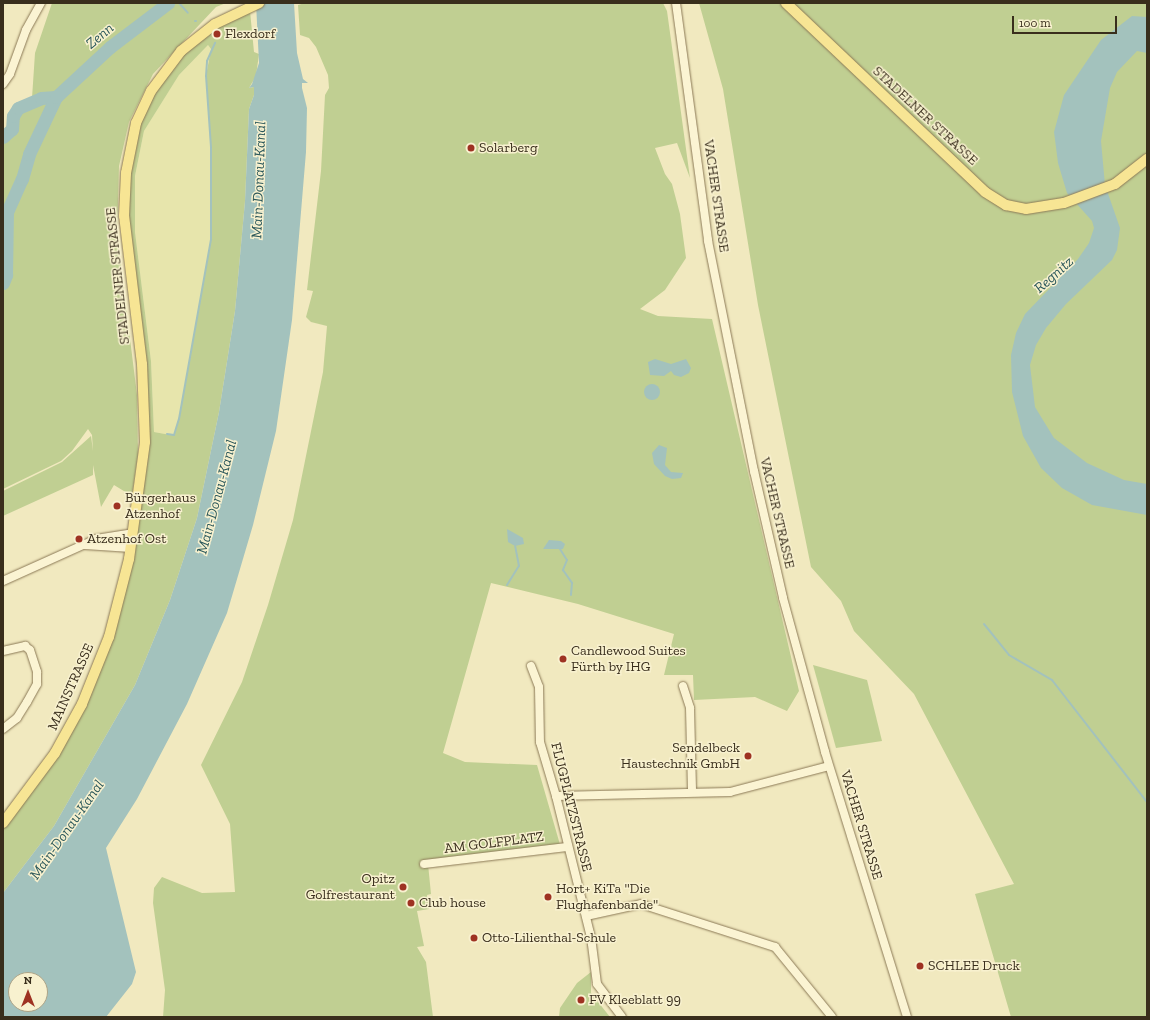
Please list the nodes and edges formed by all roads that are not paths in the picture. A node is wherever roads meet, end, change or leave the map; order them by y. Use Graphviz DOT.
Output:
graph roads {
  1 [pos="41,3"];
  2 [pos="259,3"];
  3 [pos="676,3"];
  4 [pos="786,3"];
  5 [pos="3,84"];
  6 [pos="1147,159"];
  7 [pos="133,533"];
  8 [pos="84,545"];
  9 [pos="131,548"];
  10 [pos="3,581"];
  11 [pos="3,651"];
  12 [pos="531,666"];
  13 [pos="683,686"];
  14 [pos="4,729"];
  15 [pos="828,766"];
  16 [pos="692,792"];
  17 [pos="556,796"];
  18 [pos="3,823"];
  19 [pos="567,847"];
  20 [pos="424,864"];
  21 [pos="586,916"];
  22 [pos="622,1017"];
  23 [pos="832,1017"];
  24 [pos="907,1017"];
  1 -- 5 [label="street"];
  2 -- 7 [label="main road, STADELNER STRASSE"];
  3 -- 15 [label="street, VACHER STRASSE"];
  4 -- 6 [label="main road, STADELNER STRASSE"];
  7 -- 8 [label="street"];
  7 -- 9 [label="main road, STADELNER STRASSE"];
  8 -- 9 [label="street"];
  8 -- 10 [label="street"];
  9 -- 18 [label="main road, MAINSTRASSE"];
  11 -- 14 [label="street"];
  12 -- 17 [label="street, FLUGPLATZSTRASSE"];
  13 -- 16 [label="street"];
  15 -- 16 [label="street"];
  15 -- 24 [label="street, VACHER STRASSE"];
  16 -- 17 [label="street"];
  17 -- 19 [label="street, FLUGPLATZSTRASSE"];
  19 -- 20 [label="street, AM GOLFPLATZ"];
  19 -- 21 [label="street, FLUGPLATZSTRASSE"];
  21 -- 22 [label="street, FLUGPLATZSTRASSE"];
  21 -- 23 [label="street"];
}
